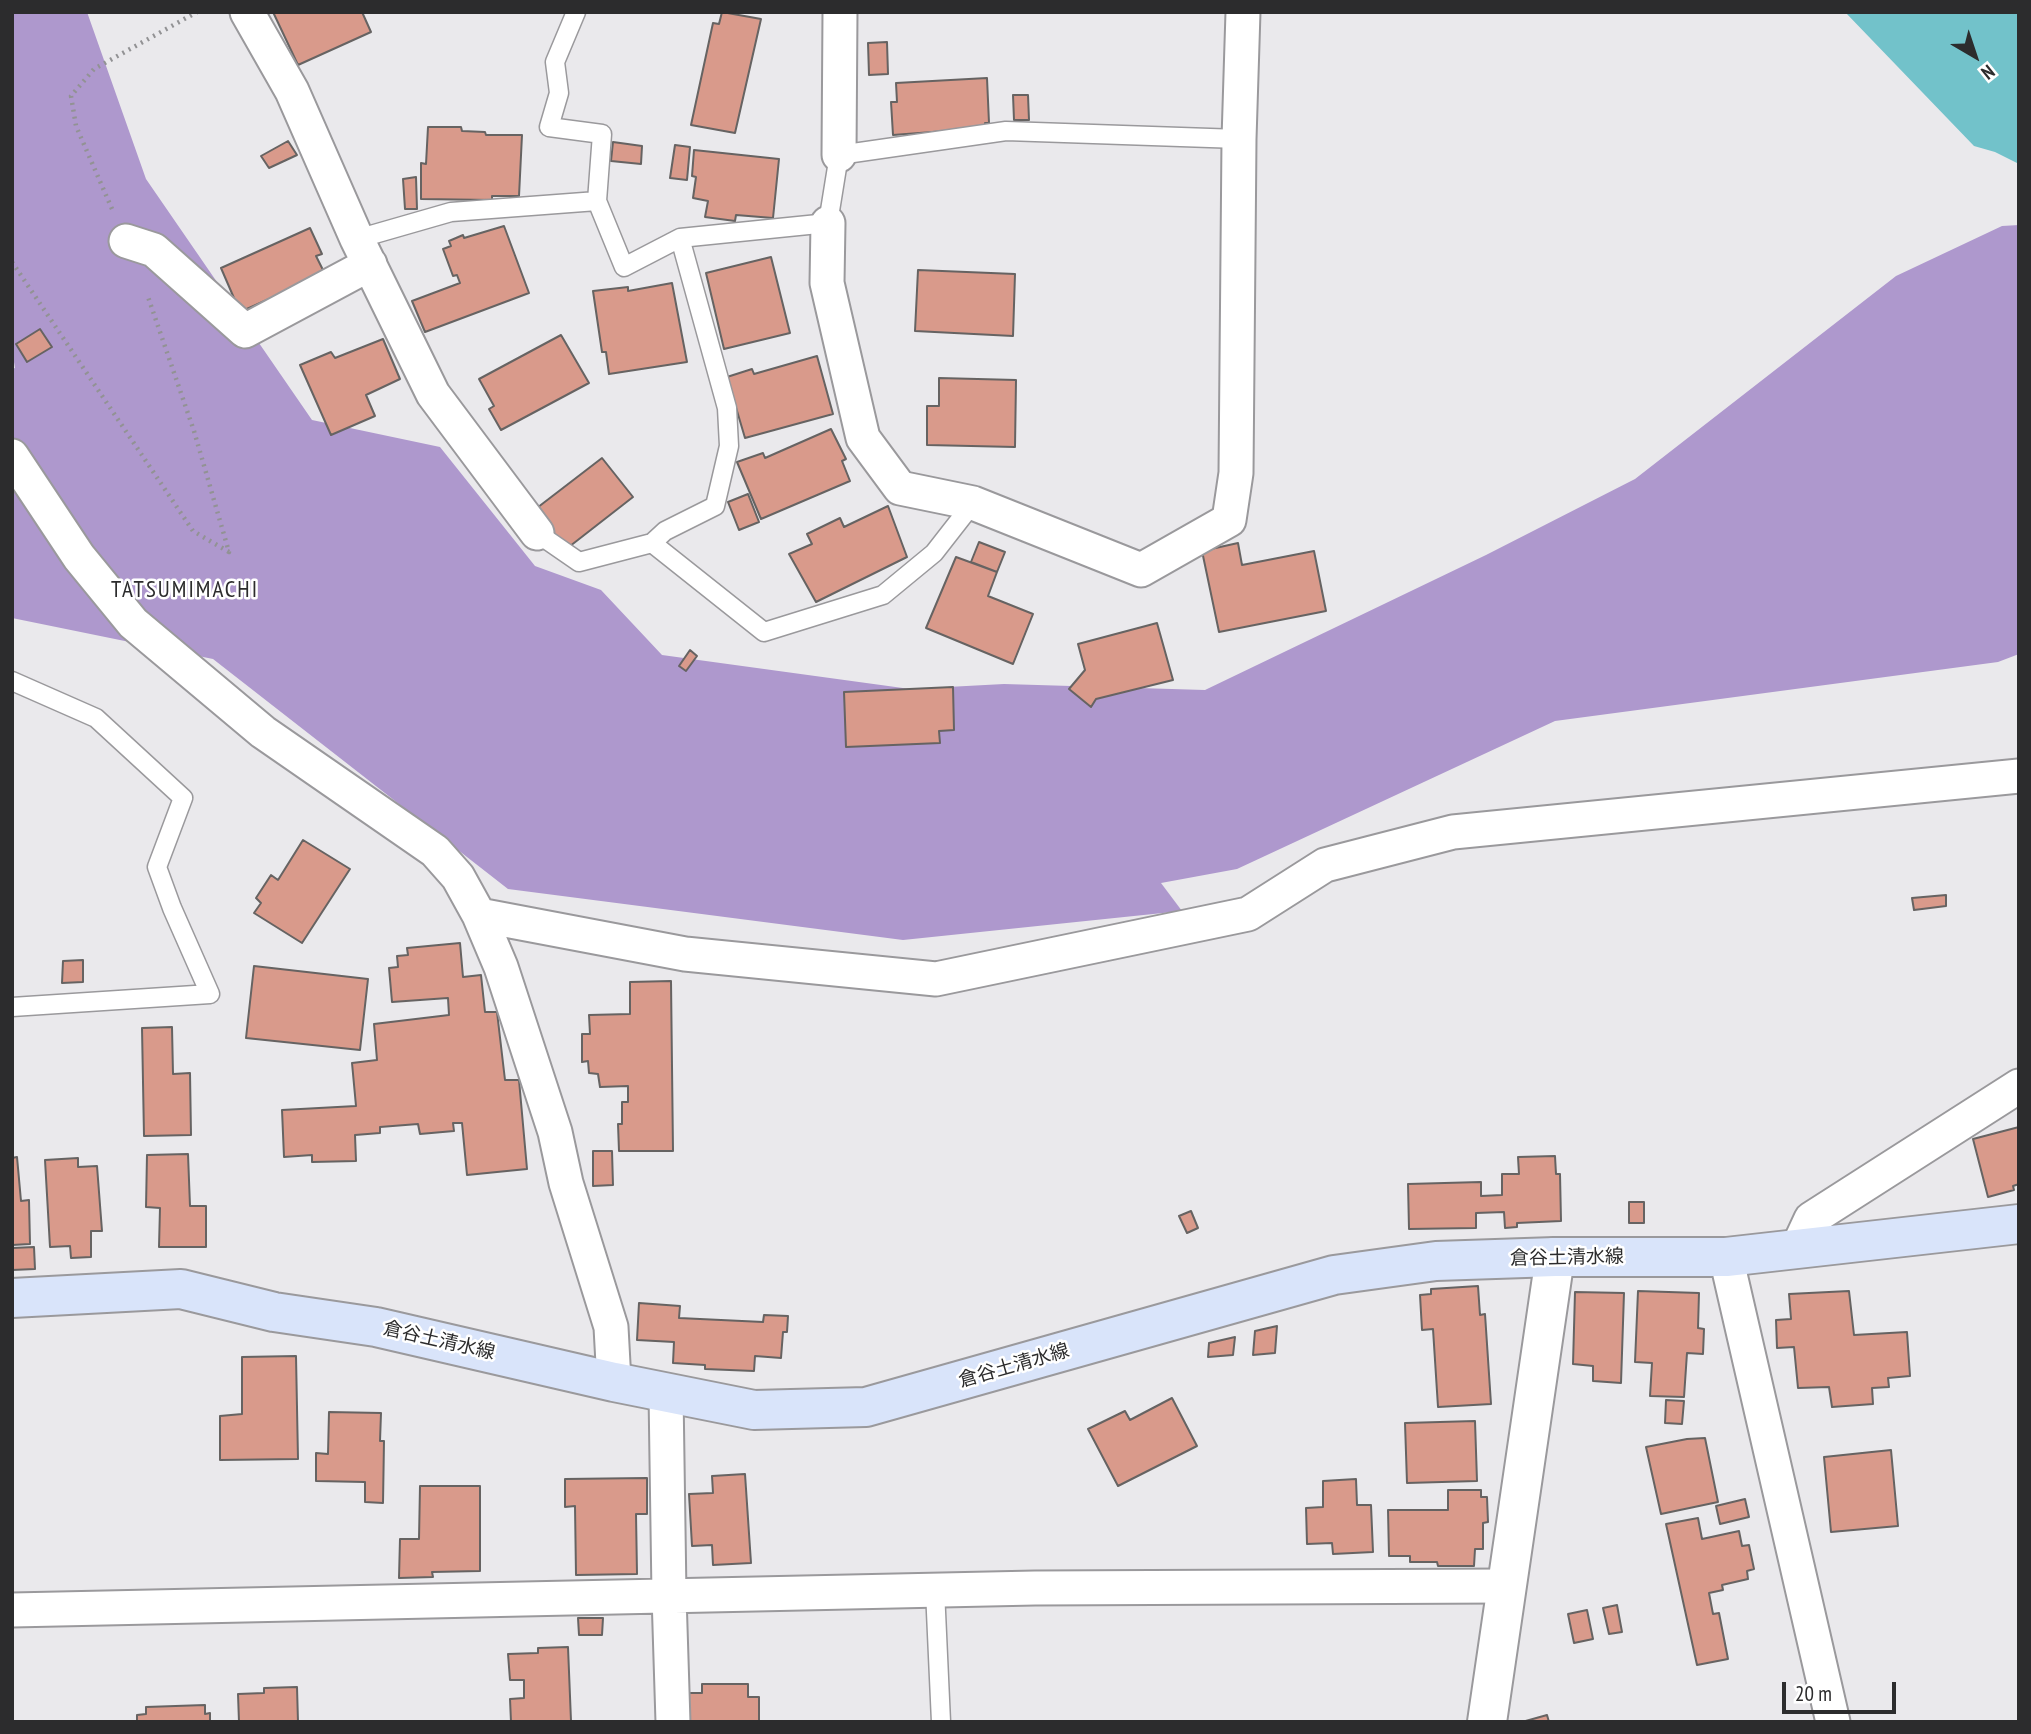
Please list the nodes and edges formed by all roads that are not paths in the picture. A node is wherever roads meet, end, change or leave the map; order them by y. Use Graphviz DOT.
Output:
graph roads {
  1 [pos="247,12"];
  2 [pos="576,12"];
  3 [pos="840,12"];
  4 [pos="1243,12"];
  5 [pos="1239,139"];
  6 [pos="839,155"];
  7 [pos="597,201"];
  8 [pos="828,223"];
  9 [pos="680,238"];
  10 [pos="126,241"];
  11 [pos="363,251"];
  12 [pos="12,456"];
  13 [pos="973,503"];
  14 [pos="537,533"];
  15 [pos="652,543"];
  16 [pos="12,681"];
  17 [pos="2019,776"];
  18 [pos="479,915"];
  19 [pos="12,1007"];
  20 [pos="2019,1086"];
  21 [pos="2019,1224"];
  22 [pos="1797,1249"];
  23 [pos="1555,1257"];
  24 [pos="1726,1258"];
  25 [pos="12,1298"];
  26 [pos="614,1382"];
  27 [pos="666,1393"];
  28 [pos="1506,1586"];
  29 [pos="935,1590"];
  30 [pos="669,1595"];
  31 [pos="12,1610"];
  32 [pos="673,1722"];
  33 [pos="941,1722"];
  34 [pos="1487,1722"];
  35 [pos="1833,1722"];
  1 -- 11 [label="street"];
  2 -- 7 [label="lane"];
  3 -- 6 [label="street"];
  4 -- 5 [label="street"];
  5 -- 6 [label="lane"];
  5 -- 13 [label="street"];
  6 -- 8 [label="lane"];
  7 -- 9 [label="lane"];
  7 -- 11 [label="lane"];
  8 -- 9 [label="lane"];
  8 -- 13 [label="street"];
  9 -- 15 [label="lane"];
  10 -- 11 [label="street"];
  11 -- 14 [label="street"];
  12 -- 18 [label="street"];
  13 -- 15 [label="lane"];
  14 -- 15 [label="lane"];
  16 -- 19 [label="lane"];
  17 -- 18 [label="street"];
  18 -- 26 [label="street"];
  20 -- 22 [label="street"];
  21 -- 22 [label="main road, 倉谷土清水線"];
  22 -- 24 [label="main road, 倉谷土清水線"];
  23 -- 24 [label="main road, 倉谷土清水線"];
  23 -- 27 [label="main road, 倉谷土清水線"];
  23 -- 28 [label="street"];
  24 -- 35 [label="street"];
  25 -- 26 [label="main road, 倉谷土清水線"];
  26 -- 27 [label="main road, 倉谷土清水線"];
  27 -- 30 [label="street"];
  28 -- 29 [label="street"];
  28 -- 34 [label="street"];
  29 -- 30 [label="street"];
  29 -- 33 [label="lane"];
  30 -- 31 [label="street"];
  30 -- 32 [label="street"];
}
